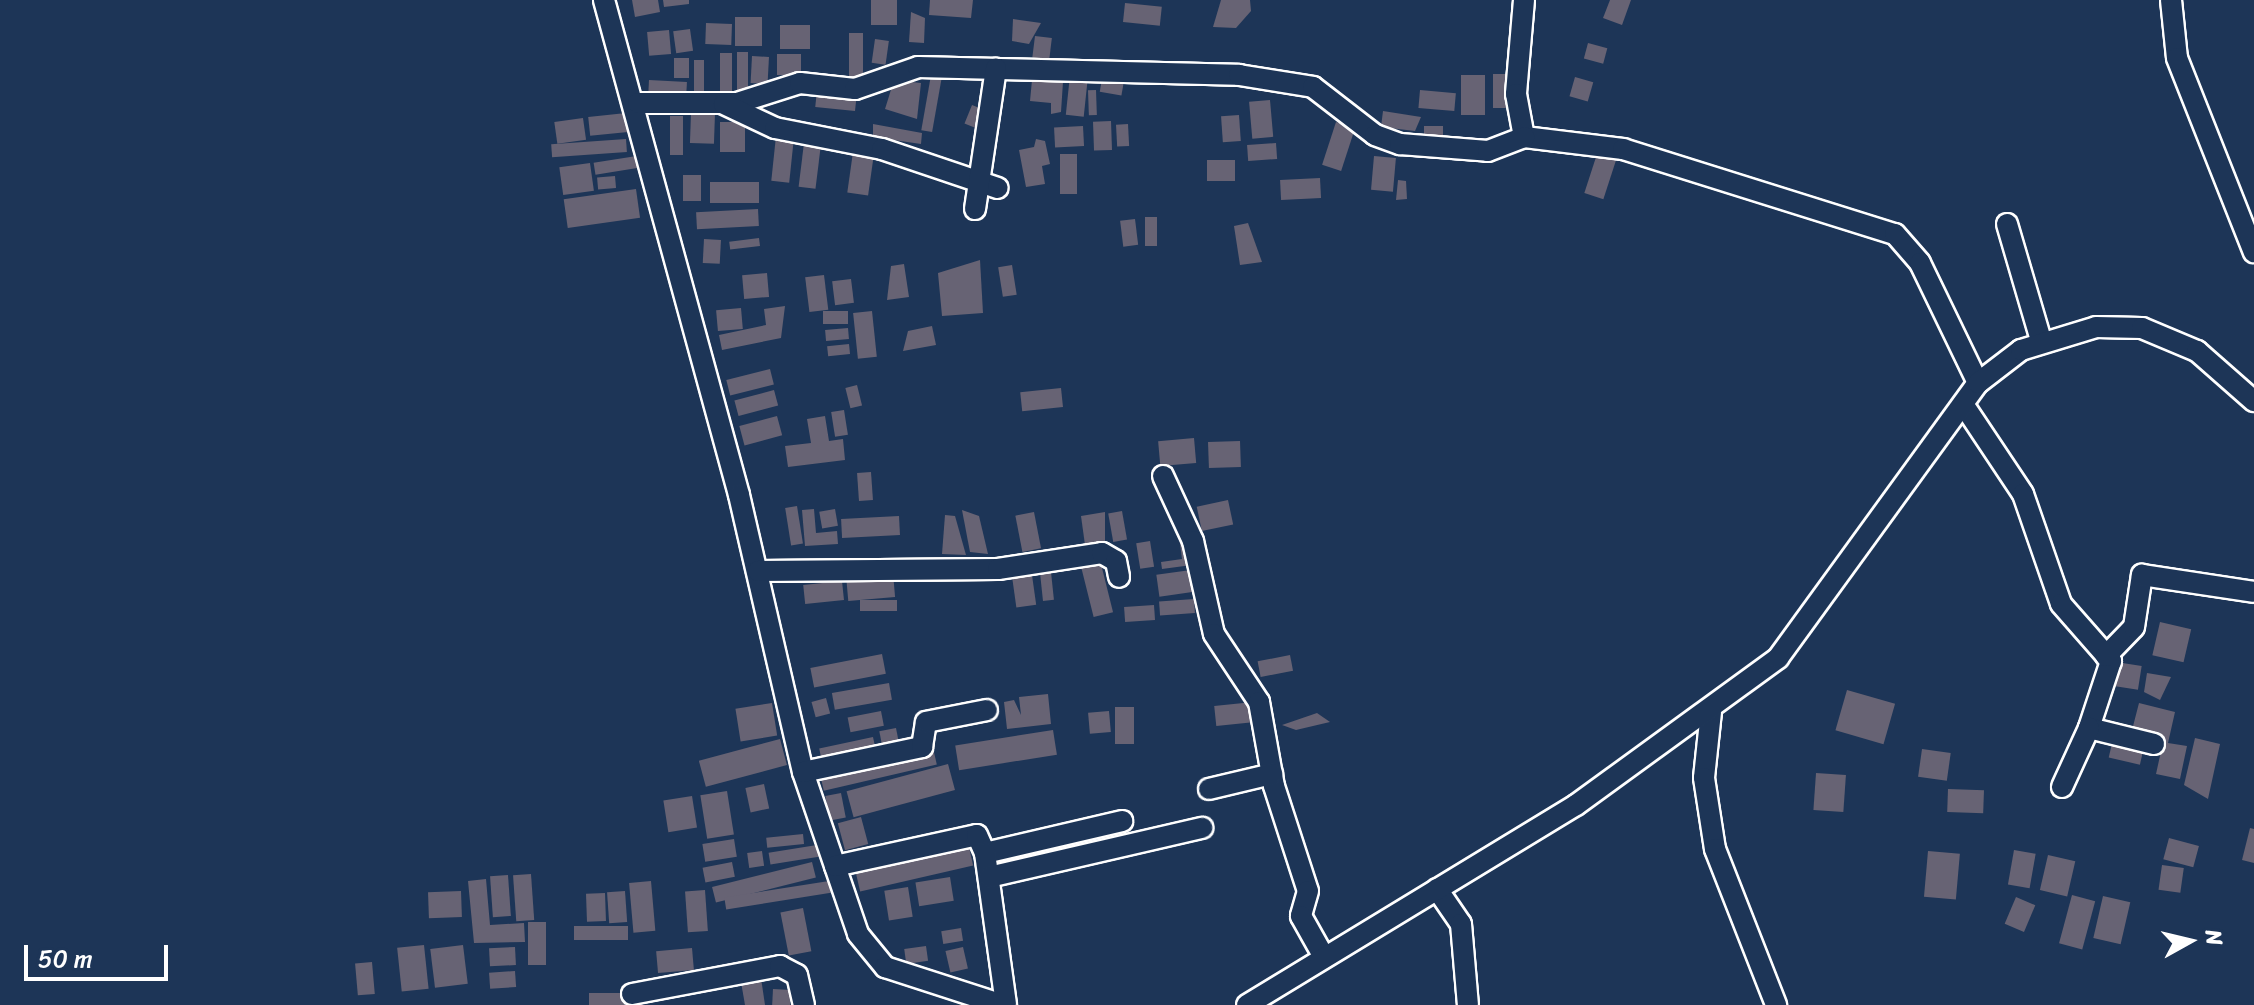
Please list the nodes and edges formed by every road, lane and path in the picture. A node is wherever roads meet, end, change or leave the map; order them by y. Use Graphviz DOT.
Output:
graph roads {
  1 [pos="604,0"];
  2 [pos="1524,0"];
  3 [pos="2171,0"];
  4 [pos="996,69"];
  5 [pos="638,103"];
  6 [pos="724,104"];
  7 [pos="1524,137"];
  8 [pos="989,187"];
  9 [pos="975,209"];
  10 [pos="2007,224"];
  11 [pos="2254,252"];
  12 [pos="2041,340"];
  13 [pos="1978,383"];
  14 [pos="2254,401"];
  15 [pos="1963,404"];
  16 [pos="1163,476"];
  17 [pos="758,571"];
  18 [pos="1119,577"];
  19 [pos="2254,592"];
  20 [pos="2106,656"];
  21 [pos="987,710"];
  22 [pos="1711,712"];
  23 [pos="2089,728"];
  24 [pos="2154,744"];
  25 [pos="803,772"];
  26 [pos="1272,774"];
  27 [pos="2062,787"];
  28 [pos="1209,789"];
  29 [pos="1122,821"];
  30 [pos="1202,828"];
  31 [pos="985,853"];
  32 [pos="835,866"];
  33 [pos="989,877"];
  34 [pos="1437,889"];
  35 [pos="1324,957"];
  36 [pos="632,994"];
  37 [pos="804,1005"];
  38 [pos="1005,1005"];
  39 [pos="1247,1005"];
  40 [pos="1468,1005"];
  41 [pos="1776,1005"];
  1 -- 5 [label="street"];
  2 -- 7 [label="street"];
  3 -- 11 [label="street"];
  4 -- 6 [label="street"];
  4 -- 7 [label="street"];
  4 -- 8 [label="street"];
  5 -- 6 [label="street"];
  5 -- 17 [label="street"];
  6 -- 8 [label="street"];
  7 -- 13 [label="street"];
  8 -- 9 [label="street"];
  10 -- 12 [label="street"];
  12 -- 13 [label="street"];
  12 -- 14 [label="street"];
  13 -- 15 [label="street"];
  15 -- 20 [label="street"];
  15 -- 22 [label="street"];
  16 -- 26 [label="street"];
  17 -- 18 [label="street"];
  17 -- 25 [label="street"];
  19 -- 20 [label="street"];
  20 -- 23 [label="street"];
  21 -- 25 [label="street"];
  22 -- 34 [label="street"];
  22 -- 41 [label="street"];
  23 -- 24 [label="street"];
  23 -- 27 [label="street"];
  25 -- 32 [label="street"];
  26 -- 28 [label="street"];
  26 -- 35 [label="street"];
  29 -- 31 [label="street"];
  30 -- 33 [label="street"];
  31 -- 32 [label="street"];
  31 -- 33 [label="street"];
  32 -- 38 [label="street"];
  33 -- 38 [label="street"];
  34 -- 35 [label="street"];
  34 -- 40 [label="street"];
  35 -- 39 [label="street"];
  36 -- 37 [label="street"];
}
